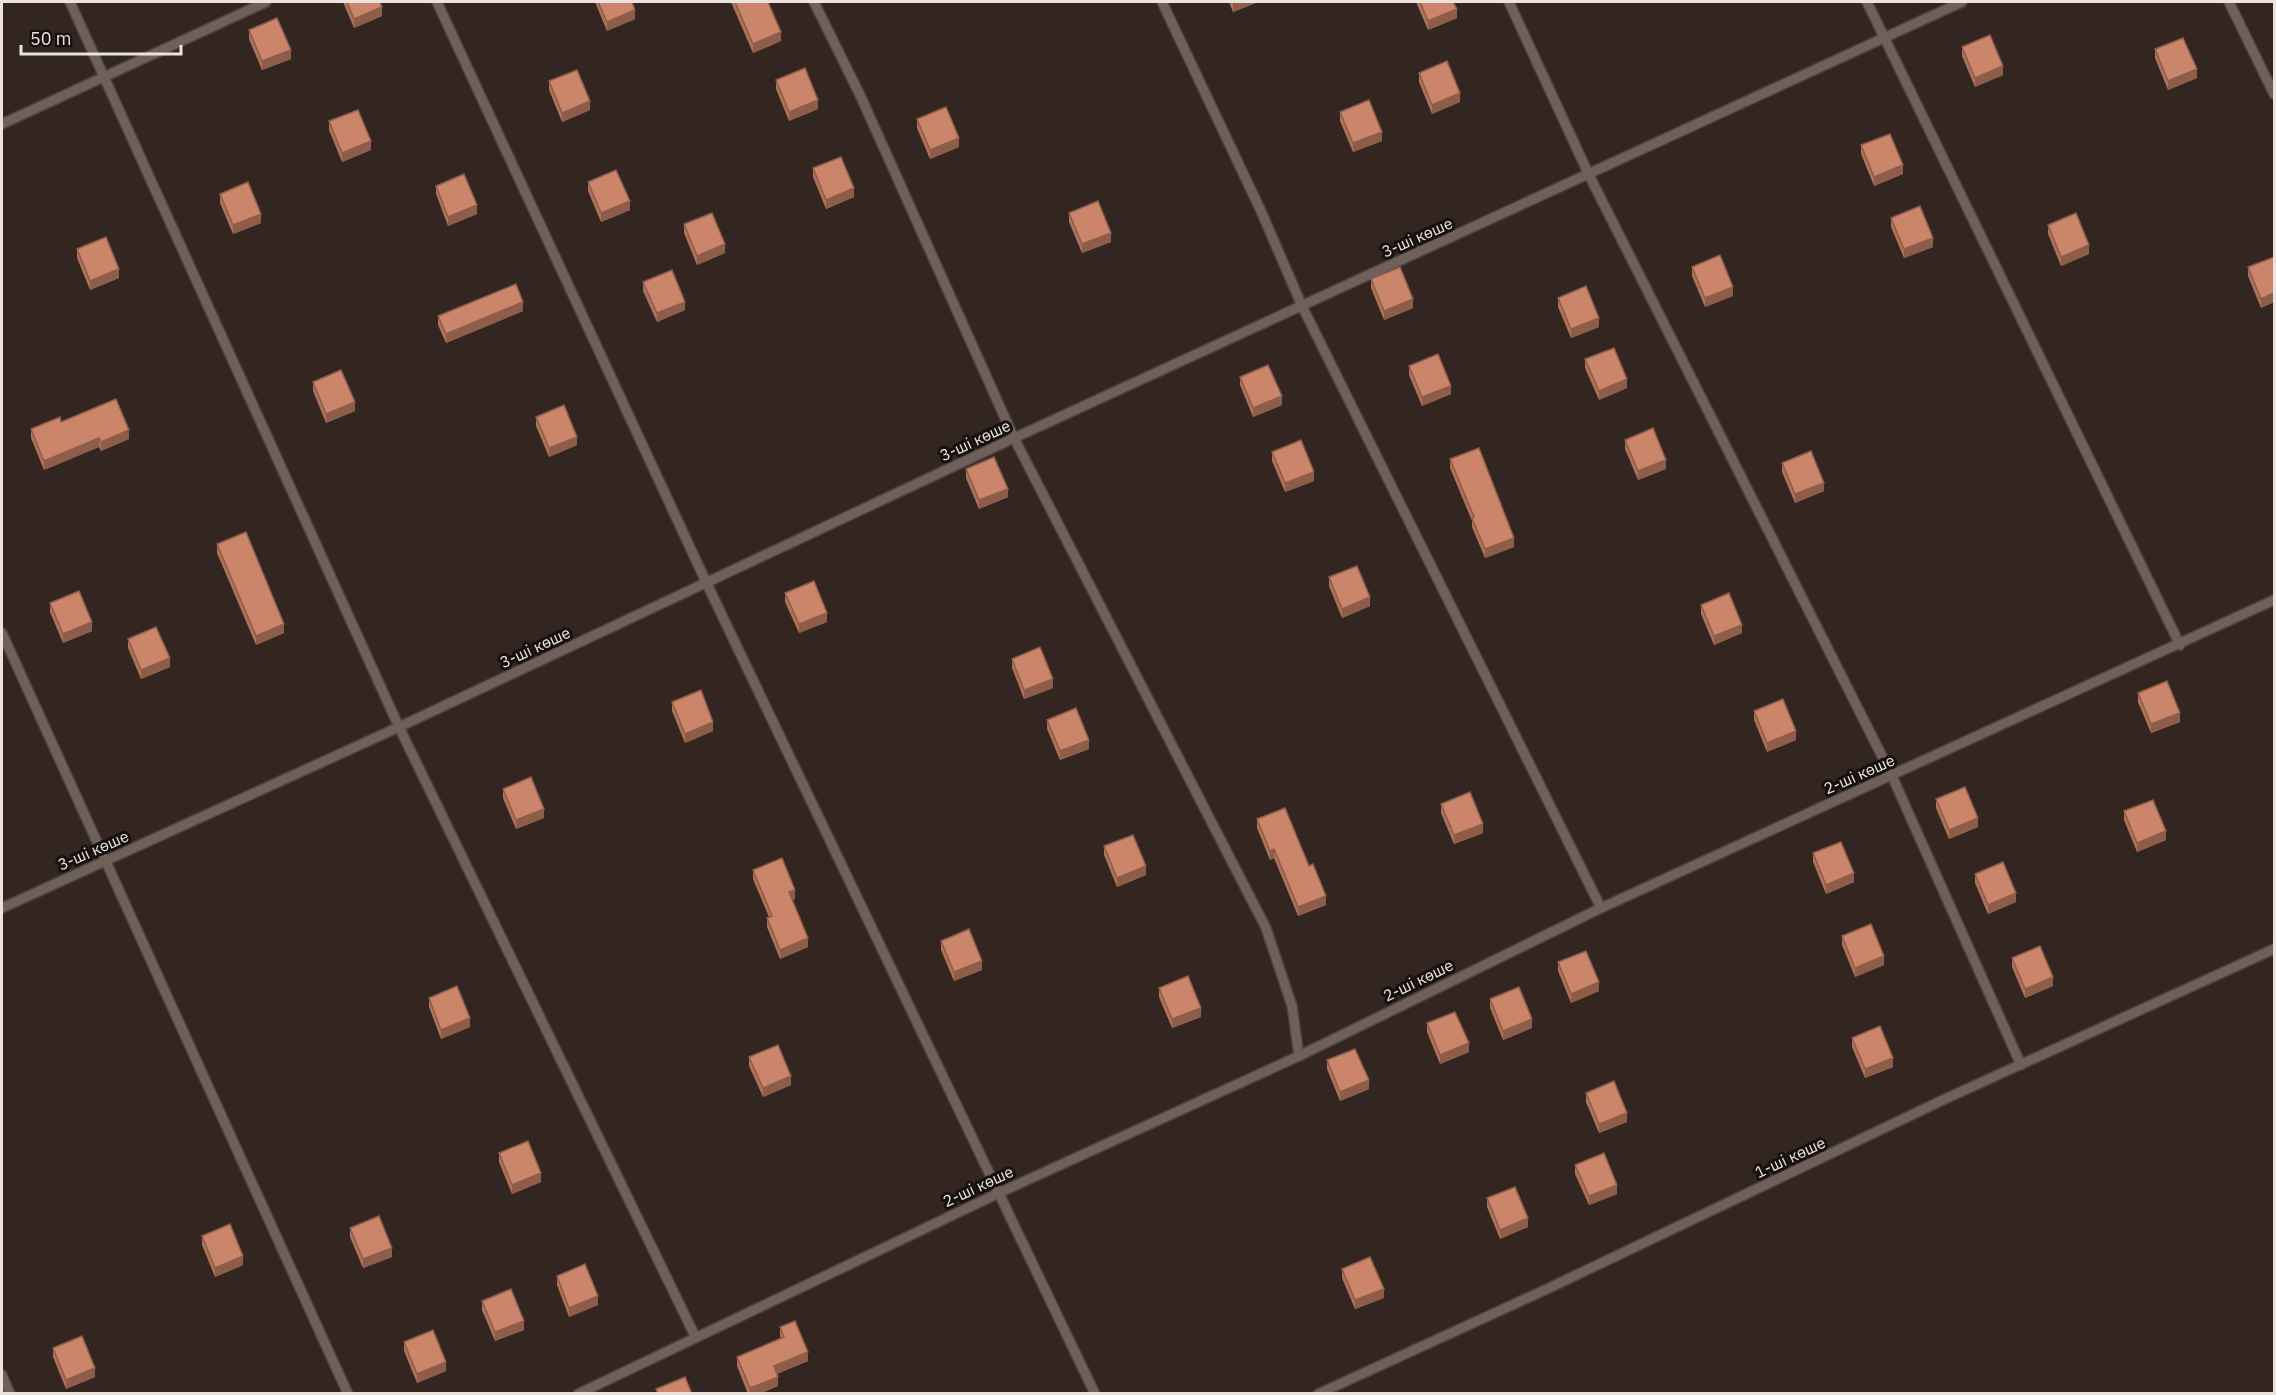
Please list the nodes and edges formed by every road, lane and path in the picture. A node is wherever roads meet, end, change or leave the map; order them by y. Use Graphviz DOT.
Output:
graph roads {
  1 [pos="70,2"];
  2 [pos="266,2"];
  3 [pos="437,2"];
  4 [pos="814,2"];
  5 [pos="1162,2"];
  6 [pos="1509,2"];
  7 [pos="1867,2"];
  8 [pos="1962,2"];
  9 [pos="2229,2"];
  10 [pos="1884,37"];
  11 [pos="104,77"];
  12 [pos="2274,94"];
  13 [pos="2,124"];
  14 [pos="1589,175"];
  15 [pos="1302,306"];
  16 [pos="1014,438"];
  17 [pos="707,584"];
  18 [pos="2274,600"];
  19 [pos="2,633"];
  20 [pos="2180,645"];
  21 [pos="399,727"];
  22 [pos="1892,776"];
  23 [pos="105,861"];
  24 [pos="2,908"];
  25 [pos="1601,908"];
  26 [pos="2274,949"];
  27 [pos="1299,1056"];
  28 [pos="2020,1065"];
  29 [pos="1001,1192"];
  30 [pos="695,1336"];
  31 [pos="2,1375"];
  32 [pos="10,1394"];
  33 [pos="348,1394"];
  34 [pos="578,1394"];
  35 [pos="1095,1394"];
  36 [pos="1318,1394"];
  1 -- 11 [label="lane"];
  2 -- 11 [label="lane"];
  3 -- 17 [label="lane"];
  4 -- 16 [label="lane"];
  5 -- 15 [label="lane"];
  6 -- 14 [label="lane"];
  7 -- 10 [label="lane"];
  8 -- 10 [label="lane, 3-ші көше"];
  9 -- 12 [label="lane"];
  10 -- 14 [label="lane, 3-ші көше"];
  10 -- 20 [label="lane"];
  11 -- 13 [label="lane"];
  11 -- 21 [label="lane"];
  14 -- 15 [label="lane, 3-ші көше"];
  14 -- 22 [label="lane"];
  15 -- 16 [label="lane, 3-ші көше"];
  15 -- 25 [label="lane"];
  16 -- 17 [label="lane, 3-ші көше"];
  16 -- 27 [label="lane"];
  17 -- 21 [label="lane, 3-ші көше"];
  17 -- 29 [label="lane"];
  18 -- 20 [label="lane, 2-ші көше"];
  19 -- 23 [label="lane"];
  20 -- 22 [label="lane, 2-ші көше"];
  21 -- 23 [label="lane, 3-ші көше"];
  21 -- 30 [label="lane"];
  22 -- 25 [label="lane, 2-ші көше"];
  22 -- 28 [label="lane"];
  23 -- 24 [label="lane, 3-ші көше"];
  23 -- 33 [label="lane"];
  25 -- 27 [label="lane, 2-ші көше"];
  26 -- 28 [label="lane, 1-ші көше"];
  27 -- 29 [label="lane, 2-ші көше"];
  28 -- 36 [label="lane, 1-ші көше"];
  29 -- 30 [label="lane, 2-ші көше"];
  29 -- 35 [label="lane"];
  30 -- 34 [label="lane, 2-ші көше"];
  31 -- 32 [label="lane"];
}
